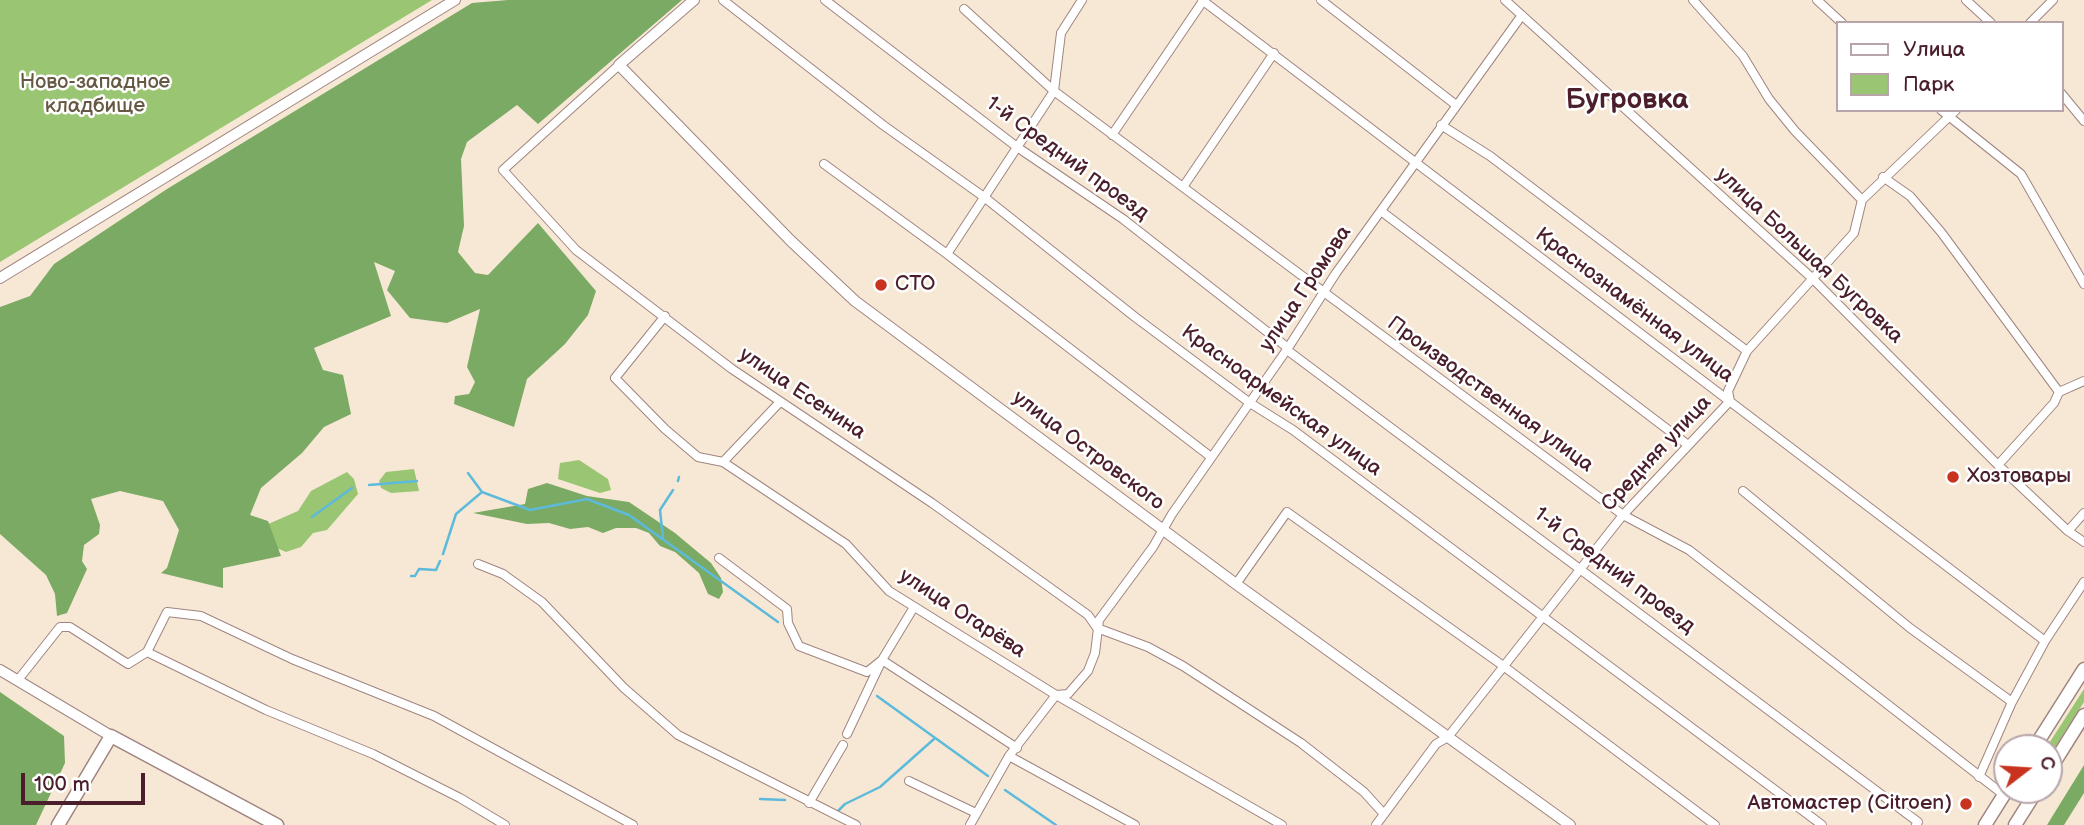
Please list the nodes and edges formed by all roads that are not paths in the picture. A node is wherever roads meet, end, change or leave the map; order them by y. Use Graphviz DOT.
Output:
graph roads {
  1 [pos="455,0"];
  2 [pos="694,0"];
  3 [pos="723,0"];
  4 [pos="825,0"];
  5 [pos="1082,0"];
  6 [pos="1321,0"];
  7 [pos="1505,0"];
  8 [pos="1693,0"];
  9 [pos="1817,0"];
  10 [pos="1966,0"];
  11 [pos="2053,0"];
  12 [pos="1202,1"];
  13 [pos="964,9"];
  14 [pos="1522,15"];
  15 [pos="1840,21"];
  16 [pos="1989,21"];
  17 [pos="2032,21"];
  18 [pos="1274,53"];
  19 [pos="619,65"];
  20 [pos="1054,91"];
  21 [pos="2063,95"];
  22 [pos="1456,105"];
  23 [pos="1943,112"];
  24 [pos="1955,112"];
  25 [pos="1951,119"];
  26 [pos="2084,121"];
  27 [pos="1441,125"];
  28 [pos="1112,135"];
  29 [pos="1017,147"];
  30 [pos="1415,162"];
  31 [pos="824,164"];
  32 [pos="1883,177"];
  33 [pos="1183,187"];
  34 [pos="984,197"];
  35 [pos="1862,200"];
  36 [pos="1381,211"];
  37 [pos="947,254"];
  38 [pos="0,278"];
  39 [pos="1813,279"];
  40 [pos="2084,284"];
  41 [pos="1324,294"];
  42 [pos="665,316"];
  43 [pos="1288,349"];
  44 [pos="1747,351"];
  45 [pos="2084,381"];
  46 [pos="2059,391"];
  47 [pos="1730,401"];
  48 [pos="779,402"];
  49 [pos="1250,403"];
  50 [pos="1688,445"];
  51 [pos="1211,457"];
  52 [pos="723,462"];
  53 [pos="1998,465"];
  54 [pos="1743,491"];
  55 [pos="2084,513"];
  56 [pos="1623,514"];
  57 [pos="1161,529"];
  58 [pos="2068,531"];
  59 [pos="2084,542"];
  60 [pos="719,558"];
  61 [pos="478,564"];
  62 [pos="1580,567"];
  63 [pos="2084,582"];
  64 [pos="1236,584"];
  65 [pos="914,607"];
  66 [pos="1542,615"];
  67 [pos="1097,628"];
  68 [pos="2045,641"];
  69 [pos="147,652"];
  70 [pos="882,660"];
  71 [pos="1502,665"];
  72 [pos="2084,669"];
  73 [pos="0,670"];
  74 [pos="18,680"];
  75 [pos="1056,695"];
  76 [pos="2012,702"];
  77 [pos="2084,715"];
  78 [pos="847,734"];
  79 [pos="2043,734"];
  80 [pos="111,736"];
  81 [pos="1448,737"];
  82 [pos="843,745"];
  83 [pos="1017,748"];
  84 [pos="2063,749"];
  85 [pos="1009,756"];
  86 [pos="1979,777"];
  87 [pos="909,781"];
  88 [pos="1993,785"];
  89 [pos="809,803"];
  90 [pos="1999,804"];
  91 [pos="2028,804"];
  92 [pos="976,813"];
  93 [pos="1383,813"];
  94 [pos="1917,823"];
  95 [pos="58,825"];
  96 [pos="276,825"];
  97 [pos="505,825"];
  98 [pos="633,825"];
  99 [pos="856,825"];
  100 [pos="970,825"];
  101 [pos="1135,825"];
  102 [pos="1282,825"];
  103 [pos="1376,825"];
  104 [pos="1570,825"];
  105 [pos="1715,825"];
  106 [pos="1822,825"];
  107 [pos="1985,825"];
  108 [pos="2015,825"];
  1 -- 38 [label="street"];
  2 -- 19 [label="street"];
  3 -- 34 [label="street, Красноармейская улица"];
  4 -- 29 [label="street, 1-й Средний проезд"];
  5 -- 20 [label="street"];
  6 -- 22 [label="street"];
  7 -- 14 [label="street, улица Большая Бугровка"];
  8 -- 35 [label="street"];
  9 -- 15 [label="street"];
  10 -- 16 [label="street"];
  11 -- 17 [label="street"];
  12 -- 18 [label="street, Краснознамённая улица"];
  12 -- 28 [label="street"];
  13 -- 20 [label="street, Производственная улица"];
  14 -- 22 [label="street, улица Громова"];
  14 -- 39 [label="street, улица Большая Бугровка"];
  18 -- 30 [label="street, Краснознамённая улица"];
  18 -- 33 [label="street"];
  19 -- 42 [label="street, улица Есенина"];
  19 -- 57 [label="street, улица Островского"];
  20 -- 28 [label="street, Производственная улица"];
  20 -- 29 [label="street"];
  21 -- 26 [label="street"];
  22 -- 27 [label="street, улица Громова"];
  23 -- 25 [label="street"];
  24 -- 25 [label="street, Средняя улица"];
  25 -- 32 [label="street, Средняя улица"];
  25 -- 40 [label="street"];
  27 -- 30 [label="street, улица Громова"];
  27 -- 44 [label="street"];
  28 -- 33 [label="street, Производственная улица"];
  29 -- 34 [label="street"];
  29 -- 43 [label="street, 1-й Средний проезд"];
  30 -- 36 [label="street, улица Громова"];
  30 -- 47 [label="street, Краснознамённая улица"];
  31 -- 37 [label="street"];
  32 -- 35 [label="street, Средняя улица"];
  32 -- 46 [label="street"];
  33 -- 41 [label="street, Производственная улица"];
  34 -- 37 [label="street"];
  34 -- 49 [label="street, Красноармейская улица"];
  35 -- 39 [label="street, Средняя улица"];
  36 -- 41 [label="street, улица Громова"];
  36 -- 50 [label="street"];
  37 -- 51 [label="street"];
  39 -- 44 [label="street, Средняя улица"];
  39 -- 53 [label="street, улица Большая Бугровка"];
  41 -- 43 [label="street, улица Громова"];
  41 -- 56 [label="street, Производственная улица"];
  42 -- 48 [label="street, улица Есенина"];
  42 -- 52 [label="street, улица Огарёва"];
  43 -- 49 [label="street, улица Громова"];
  43 -- 62 [label="street, 1-й Средний проезд"];
  44 -- 47 [label="street, Средняя улица"];
  45 -- 46 [label="street"];
  46 -- 53 [label="street"];
  47 -- 50 [label="street, Средняя улица"];
  47 -- 68 [label="street, Краснознамённая улица"];
  48 -- 52 [label="street"];
  48 -- 67 [label="street, улица Есенина"];
  49 -- 51 [label="street, улица Громова"];
  49 -- 66 [label="street, Красноармейская улица"];
  50 -- 56 [label="street, Средняя улица"];
  51 -- 57 [label="street, улица Громова"];
  52 -- 65 [label="street, улица Огарёва"];
  53 -- 58 [label="street, улица Большая Бугровка"];
  54 -- 76 [label="street"];
  55 -- 58 [label="street"];
  56 -- 62 [label="street, Средняя улица"];
  56 -- 86 [label="street, Производственная улица"];
  57 -- 64 [label="street, улица Островского"];
  57 -- 67 [label="street, улица Громова"];
  58 -- 59 [label="street, улица Большая Бугровка"];
  60 -- 70 [label="street"];
  61 -- 89 [label="street"];
  62 -- 66 [label="street, Средняя улица"];
  62 -- 94 [label="street, 1-й Средний проезд"];
  63 -- 68 [label="street"];
  64 -- 71 [label="street"];
  64 -- 81 [label="street, улица Островского"];
  65 -- 70 [label="street"];
  65 -- 75 [label="street, улица Огарёва"];
  66 -- 71 [label="street, Средняя улица"];
  66 -- 106 [label="street, Красноармейская улица"];
  67 -- 75 [label="street, улица Громова"];
  67 -- 93 [label="street"];
  68 -- 76 [label="street"];
  69 -- 74 [label="street"];
  69 -- 97 [label="street"];
  69 -- 98 [label="street"];
  70 -- 78 [label="street"];
  70 -- 83 [label="street"];
  71 -- 81 [label="street, Средняя улица"];
  71 -- 105 [label="street"];
  72 -- 79 [label="main road"];
  73 -- 74 [label="street"];
  74 -- 80 [label="street"];
  75 -- 83 [label="street, улица Громова"];
  75 -- 102 [label="street, улица Огарёва"];
  76 -- 86 [label="street"];
  77 -- 84 [label="main road"];
  80 -- 95 [label="main road"];
  80 -- 96 [label="main road"];
  81 -- 93 [label="street, Средняя улица"];
  81 -- 104 [label="street, улица Островского"];
  82 -- 89 [label="street"];
  83 -- 85 [label="street, улица Громова"];
  85 -- 92 [label="street, улица Громова"];
  85 -- 101 [label="street"];
  86 -- 88 [label="street, Производственная улица"];
  87 -- 92 [label="street"];
  89 -- 99 [label="street"];
  90 -- 107 [label="main road"];
  91 -- 108 [label="main road"];
  92 -- 100 [label="street, улица Громова"];
  93 -- 103 [label="street, Средняя улица"];
}
